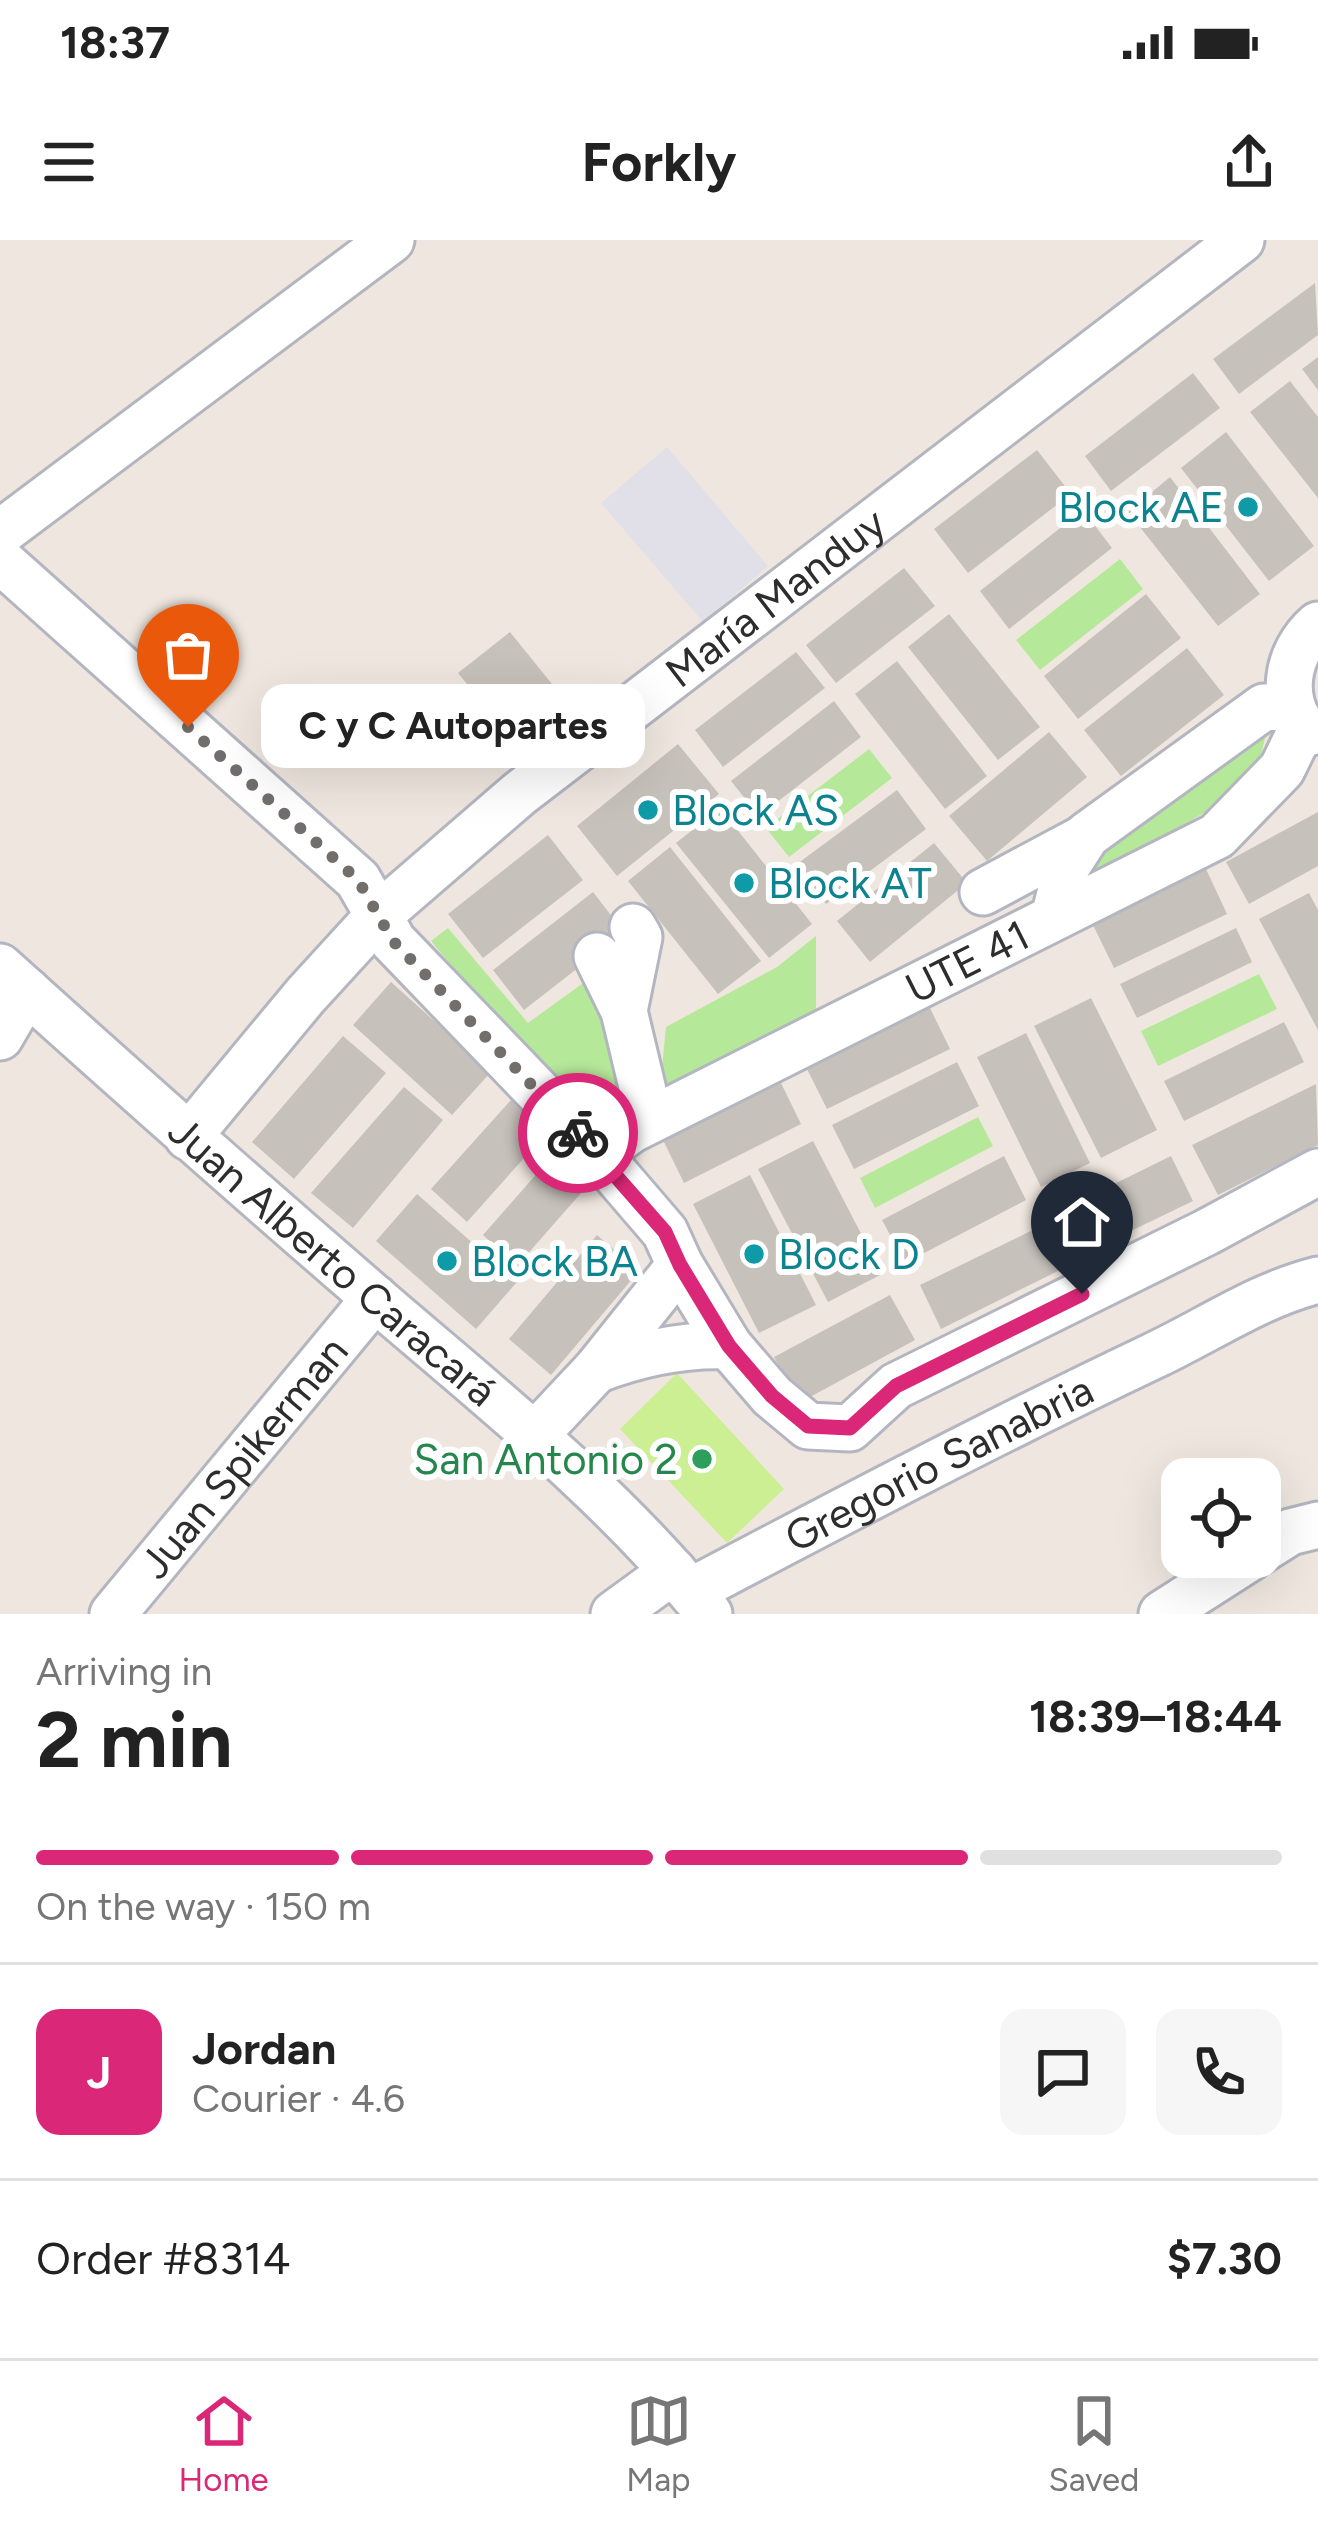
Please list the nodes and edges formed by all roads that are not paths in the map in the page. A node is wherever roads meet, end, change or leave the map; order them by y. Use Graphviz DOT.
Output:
graph roads {
  1 [pos="392,240"];
  2 [pos="1241,240"];
  3 [pos="0,533"];
  4 [pos="0,560"];
  5 [pos="1318,625"];
  6 [pos="1304,726"];
  7 [pos="1084,838"];
  8 [pos="982,892"];
  9 [pos="379,915"];
  10 [pos="1054,917"];
  11 [pos="633,927"];
  12 [pos="597,956"];
  13 [pos="14,979"];
  14 [pos="624,1011"];
  15 [pos="0,1037"];
  16 [pos="650,1120"];
  17 [pos="188,1137"];
  18 [pos="598,1154"];
  19 [pos="1318,1172"];
  20 [pos="680,1265"];
  21 [pos="1318,1280"];
  22 [pos="375,1298"];
  23 [pos="729,1346"];
  24 [pos="596,1370"];
  25 [pos="536,1435"];
  26 [pos="1318,1525"];
  27 [pos="1281,1538"];
  28 [pos="1218,1578"];
  29 [pos="691,1592"];
  30 [pos="113,1614"];
  31 [pos="614,1614"];
  32 [pos="1162,1614"];
  1 -- 3 [label="street"];
  2 -- 9 [label="street, María Manduy"];
  4 -- 9 [label="street"];
  5 -- 6 [label="street"];
  6 -- 7 [label="street"];
  6 -- 10 [label="street, UTE 41"];
  7 -- 8 [label="street"];
  7 -- 10 [label="street"];
  9 -- 17 [label="street, María Manduy"];
  9 -- 18 [label="street"];
  10 -- 16 [label="street, UTE 41"];
  11 -- 14 [label="street"];
  12 -- 14 [label="street"];
  13 -- 15 [label="street"];
  13 -- 17 [label="street, Juan Alberto Caracará"];
  14 -- 16 [label="street"];
  16 -- 18 [label="street, UTE 41"];
  17 -- 22 [label="street, Juan Alberto Caracará"];
  18 -- 20 [label="street"];
  19 -- 23 [label="street, Gregorio Sanabria"];
  20 -- 23 [label="street"];
  20 -- 24 [label="street"];
  21 -- 29 [label="street, Gregorio Sanabria"];
  22 -- 25 [label="street, Juan Alberto Caracará"];
  22 -- 30 [label="street, Juan Spikerman"];
  23 -- 24 [label="street"];
  24 -- 25 [label="street"];
  25 -- 29 [label="street, Juan Alberto Caracará"];
  26 -- 27 [label="street"];
  28 -- 32 [label="street"];
  29 -- 31 [label="street, Gregorio Sanabria"];
}
